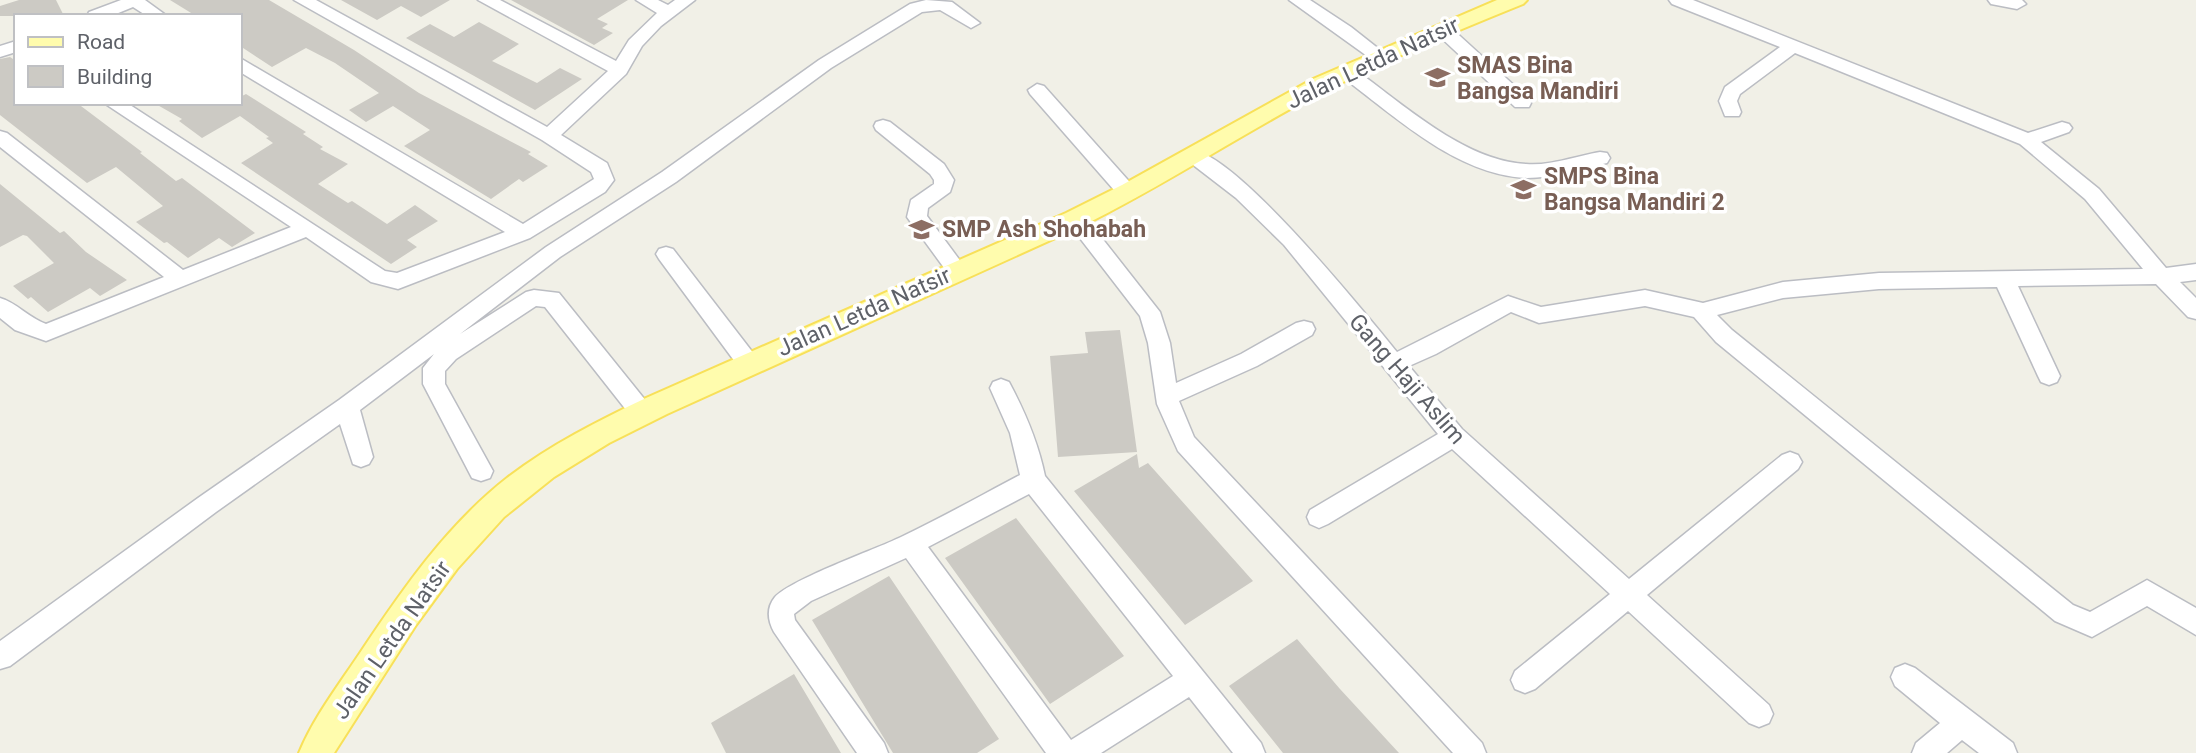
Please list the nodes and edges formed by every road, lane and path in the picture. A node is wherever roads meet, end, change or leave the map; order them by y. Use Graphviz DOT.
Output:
graph roads {
  1 [pos="134,0"];
  2 [pos="303,0"];
  3 [pos="487,0"];
  4 [pos="645,0"];
  5 [pos="686,0"];
  6 [pos="1298,0"];
  7 [pos="1516,0"];
  8 [pos="1678,0"];
  9 [pos="1997,0"];
  10 [pos="2017,4"];
  11 [pos="669,12"];
  12 [pos="100,14"];
  13 [pos="156,14"];
  14 [pos="971,23"];
  15 [pos="1443,30"];
  16 [pos="1792,47"];
  17 [pos="1380,57"];
  18 [pos="242,65"];
  19 [pos="620,70"];
  20 [pos="1347,72"];
  21 [pos="1037,90"];
  22 [pos="1522,103"];
  23 [pos="116,105"];
  24 [pos="1732,111"];
  25 [pos="883,126"];
  26 [pos="2062,128"];
  27 [pos="549,136"];
  28 [pos="0,137"];
  29 [pos="2027,141"];
  30 [pos="1195,156"];
  31 [pos="1600,158"];
  32 [pos="1128,193"];
  33 [pos="1076,219"];
  34 [pos="308,228"];
  35 [pos="523,233"];
  36 [pos="666,254"];
  37 [pos="957,271"];
  38 [pos="2196,272"];
  39 [pos="2161,276"];
  40 [pos="180,279"];
  41 [pos="2004,279"];
  42 [pos="0,306"];
  43 [pos="1704,311"];
  44 [pos="2196,311"];
  45 [pos="1304,329"];
  46 [pos="1393,363"];
  47 [pos="749,364"];
  48 [pos="2049,376"];
  49 [pos="1001,388"];
  50 [pos="1167,397"];
  51 [pos="348,407"];
  52 [pos="642,413"];
  53 [pos="1454,436"];
  54 [pos="361,457"];
  55 [pos="1790,461"];
  56 [pos="481,471"];
  57 [pos="1032,480"];
  58 [pos="1319,517"];
  59 [pos="911,544"];
  60 [pos="1629,595"];
  61 [pos="2196,623"];
  62 [pos="0,657"];
  63 [pos="1905,677"];
  64 [pos="1191,680"];
  65 [pos="1525,680"];
  66 [pos="1759,714"];
  67 [pos="1961,723"];
  68 [pos="316,753"];
  69 [pos="874,753"];
  70 [pos="1063,753"];
  71 [pos="1076,753"];
  72 [pos="1251,753"];
  73 [pos="1472,753"];
  74 [pos="1926,753"];
  75 [pos="2003,753"];
  1 -- 12 [label="street"];
  1 -- 13 [label="street"];
  2 -- 27 [label="street"];
  3 -- 19 [label="street"];
  4 -- 11 [label="street"];
  5 -- 11 [label="street"];
  6 -- 17 [label="street"];
  7 -- 15 [label="main road, Jalan Letda Natsir"];
  8 -- 16 [label="street"];
  9 -- 10 [label="street"];
  11 -- 19 [label="street"];
  14 -- 51 [label="street"];
  15 -- 17 [label="main road, Jalan Letda Natsir"];
  15 -- 22 [label="street"];
  16 -- 24 [label="street"];
  16 -- 29 [label="street"];
  17 -- 20 [label="main road, Jalan Letda Natsir"];
  18 -- 35 [label="street"];
  19 -- 27 [label="street"];
  20 -- 30 [label="main road, Jalan Letda Natsir"];
  20 -- 31 [label="street"];
  21 -- 32 [label="street"];
  23 -- 34 [label="street"];
  25 -- 37 [label="street"];
  26 -- 29 [label="street"];
  27 -- 35 [label="street"];
  28 -- 40 [label="street"];
  29 -- 39 [label="street"];
  30 -- 32 [label="main road, Jalan Letda Natsir"];
  30 -- 46 [label="street, Gang Haji Aslim"];
  32 -- 33 [label="main road, Jalan Letda Natsir"];
  33 -- 37 [label="main road, Jalan Letda Natsir"];
  33 -- 50 [label="street"];
  34 -- 35 [label="street"];
  34 -- 40 [label="street"];
  36 -- 47 [label="street"];
  37 -- 47 [label="main road, Jalan Letda Natsir"];
  38 -- 39 [label="street"];
  39 -- 41 [label="street"];
  39 -- 44 [label="street"];
  40 -- 42 [label="street"];
  41 -- 43 [label="street"];
  41 -- 48 [label="street"];
  43 -- 46 [label="street"];
  43 -- 61 [label="street"];
  45 -- 50 [label="street"];
  46 -- 53 [label="street, Gang Haji Aslim"];
  47 -- 52 [label="main road, Jalan Letda Natsir"];
  49 -- 57 [label="street"];
  50 -- 73 [label="street"];
  51 -- 54 [label="street"];
  51 -- 62 [label="street"];
  52 -- 56 [label="street"];
  52 -- 68 [label="main road, Jalan Letda Natsir"];
  53 -- 58 [label="street"];
  53 -- 60 [label="street, Gang Haji Aslim"];
  55 -- 60 [label="street"];
  57 -- 59 [label="street"];
  57 -- 64 [label="street"];
  59 -- 69 [label="street"];
  59 -- 70 [label="street"];
  60 -- 65 [label="street"];
  60 -- 66 [label="street, Gang Haji Aslim"];
  63 -- 67 [label="street"];
  64 -- 71 [label="street"];
  64 -- 72 [label="street"];
  67 -- 74 [label="street"];
  67 -- 75 [label="street"];
}
